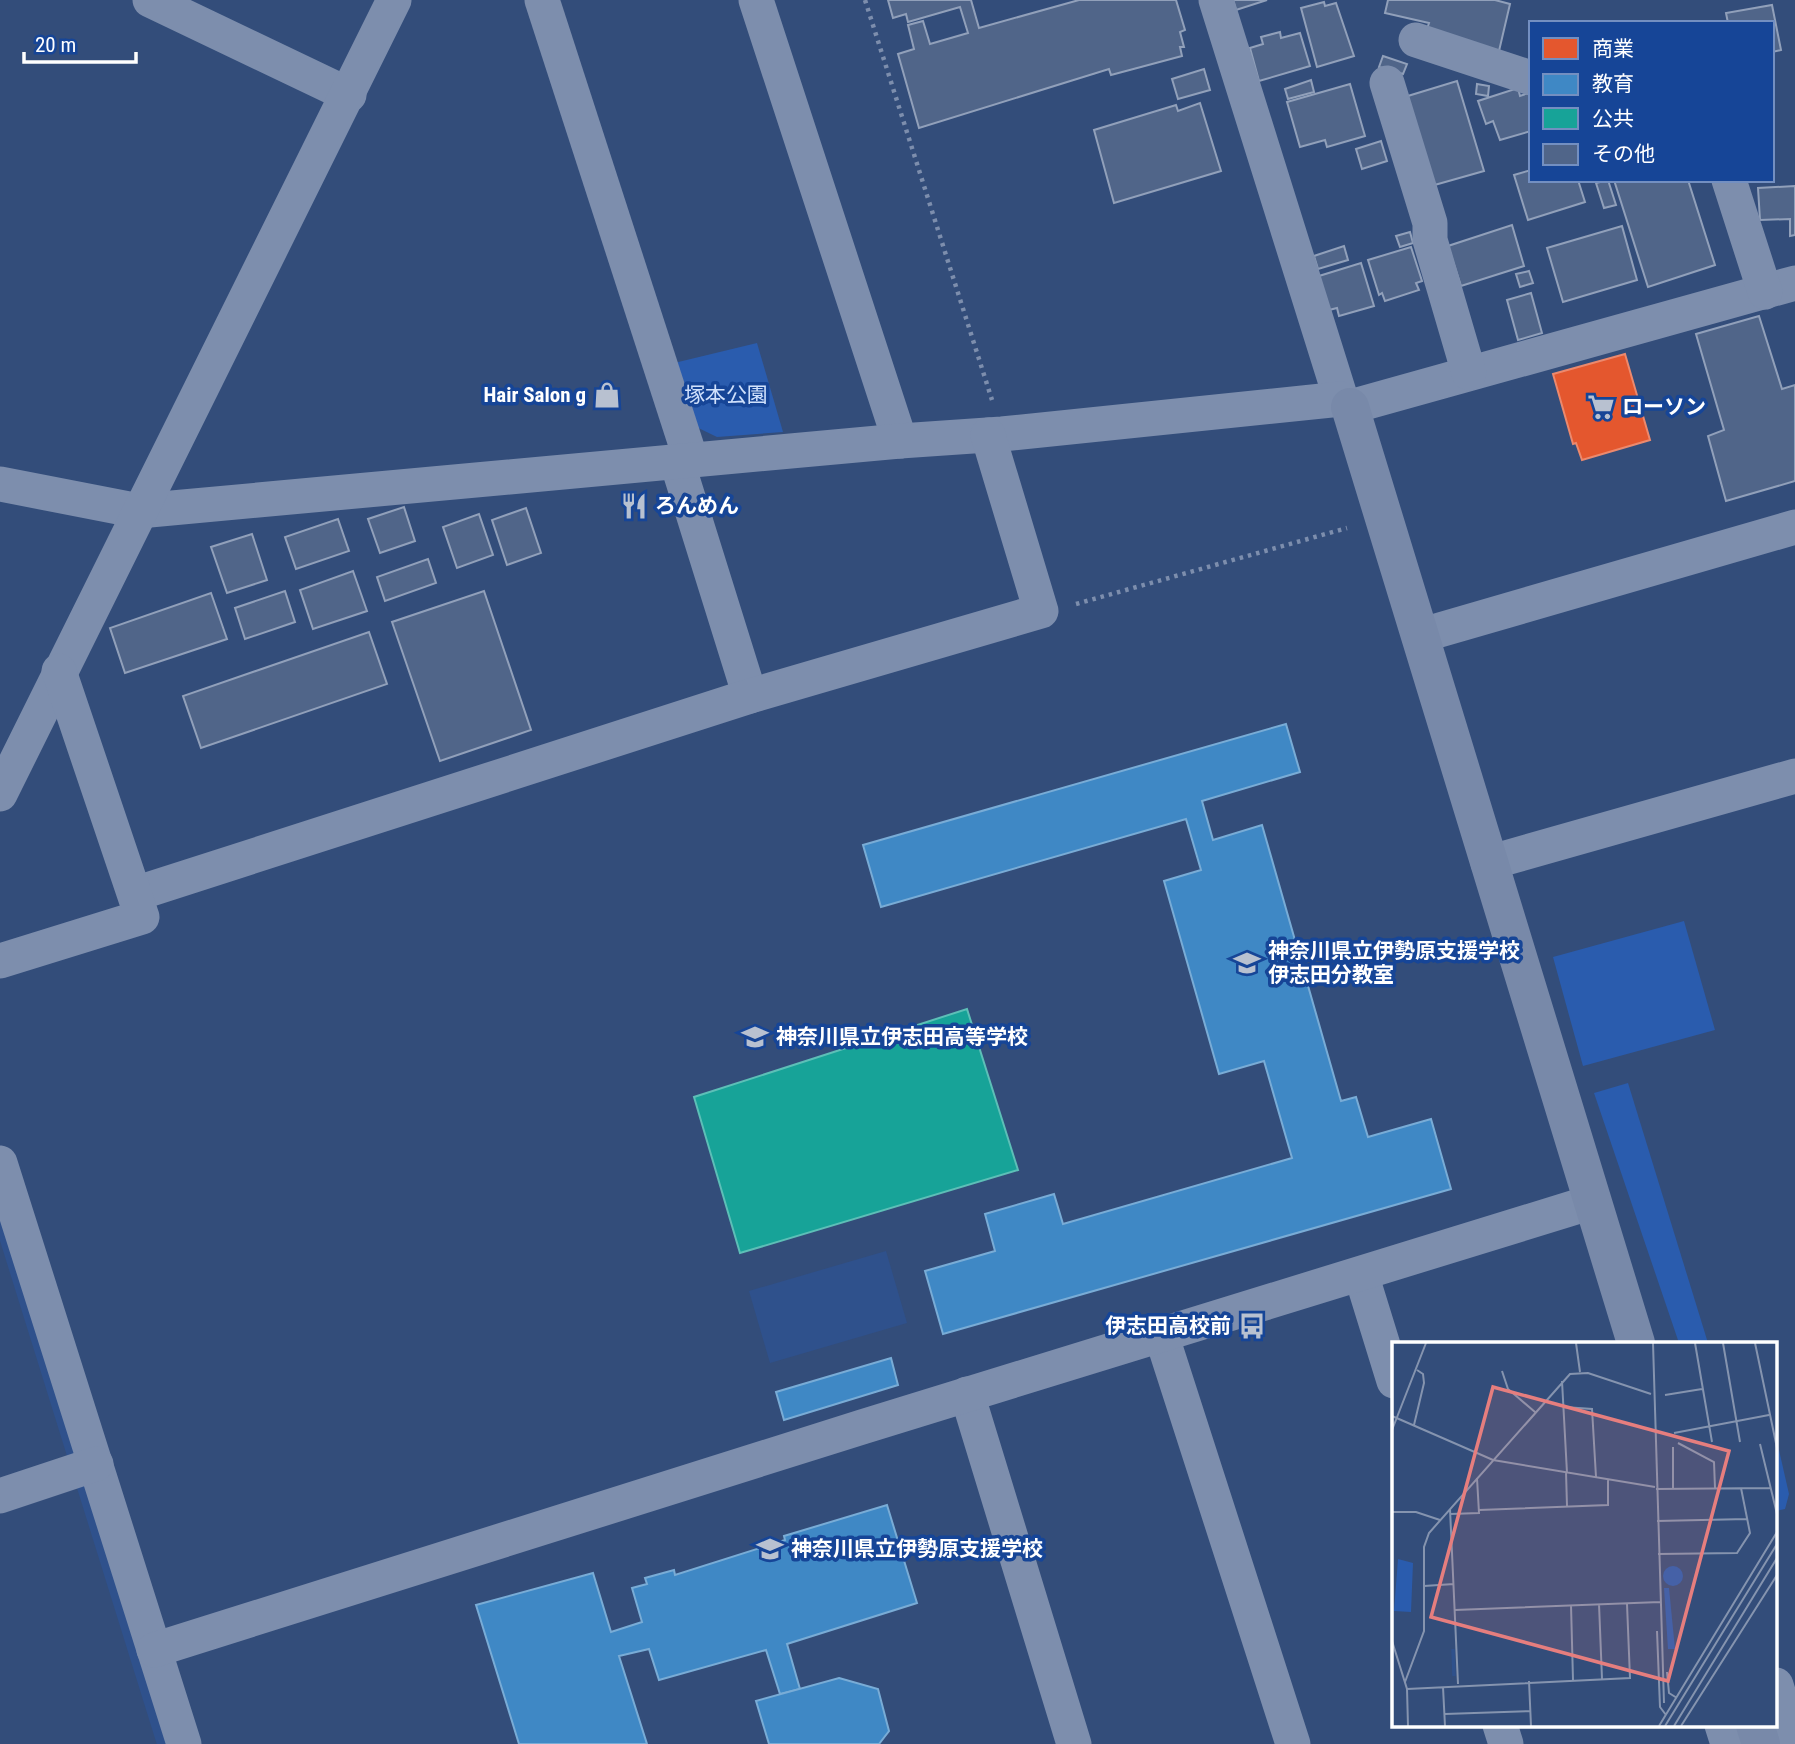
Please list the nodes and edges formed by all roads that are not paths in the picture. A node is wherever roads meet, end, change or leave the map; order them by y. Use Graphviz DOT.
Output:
graph roads {
  1 [pos="149,0"];
  2 [pos="394,0"];
  3 [pos="542,0"];
  4 [pos="756,0"];
  5 [pos="1216,0"];
  6 [pos="1416,40"];
  7 [pos="1529,77"];
  8 [pos="1387,83"];
  9 [pos="349,95"];
  10 [pos="1729,182"];
  11 [pos="1780,287"];
  12 [pos="1469,373"];
  13 [pos="1345,403"];
  14 [pos="995,435"];
  15 [pos="900,440"];
  16 [pos="684,461"];
  17 [pos="0,484"];
  18 [pos="139,512"];
  19 [pos="1795,527"];
  20 [pos="1419,636"];
  21 [pos="60,671"];
  22 [pos="750,696"];
  23 [pos="1795,776"];
  24 [pos="0,794"];
  25 [pos="1488,863"];
  26 [pos="135,894"];
  27 [pos="0,961"];
  28 [pos="0,1163"];
  29 [pos="1592,1202"];
  30 [pos="1361,1274"];
  31 [pos="1161,1334"];
  32 [pos="1637,1338"];
  33 [pos="1392,1375"];
  34 [pos="967,1394"];
  35 [pos="96,1464"];
  36 [pos="0,1496"];
  37 [pos="154,1650"];
  38 [pos="1778,1692"];
  39 [pos="1500,1726"];
  40 [pos="1722,1726"];
  41 [pos="1755,1726"];
  42 [pos="184,1744"];
  43 [pos="1074,1744"];
  44 [pos="1293,1744"];
  45 [pos="1506,1744"];
  46 [pos="1728,1744"];
  47 [pos="1761,1744"];
  48 [pos="1794,1744"];
  1 -- 9 [label="street"];
  2 -- 9 [label="street"];
  3 -- 16 [label="street"];
  4 -- 15 [label="street"];
  5 -- 13 [label="street"];
  6 -- 7 [label="street"];
  8 -- 12 [label="street"];
  9 -- 18 [label="street"];
  10 -- 11 [label="street"];
  11 -- 12 [label="street"];
  12 -- 13 [label="street"];
  13 -- 14 [label="street"];
  13 -- 20 [label="street"];
  14 -- 15 [label="street"];
  14 -- 22 [label="street"];
  15 -- 16 [label="street"];
  16 -- 18 [label="street"];
  16 -- 22 [label="street"];
  17 -- 18 [label="street"];
  18 -- 21 [label="street"];
  19 -- 20 [label="street"];
  20 -- 25 [label="street"];
  21 -- 24 [label="street"];
  21 -- 26 [label="street"];
  22 -- 26 [label="street"];
  23 -- 25 [label="street"];
  25 -- 29 [label="street"];
  26 -- 27 [label="street"];
  28 -- 35 [label="street"];
  29 -- 30 [label="street"];
  29 -- 32 [label="street"];
  30 -- 31 [label="street"];
  30 -- 33 [label="street"];
  31 -- 34 [label="street"];
  31 -- 44 [label="street"];
  34 -- 37 [label="street"];
  34 -- 43 [label="street"];
  35 -- 36 [label="street"];
  35 -- 37 [label="street"];
  37 -- 42 [label="street"];
  38 -- 48 [label="street"];
  39 -- 45 [label="street"];
  40 -- 46 [label="street"];
  41 -- 47 [label="street"];
}
